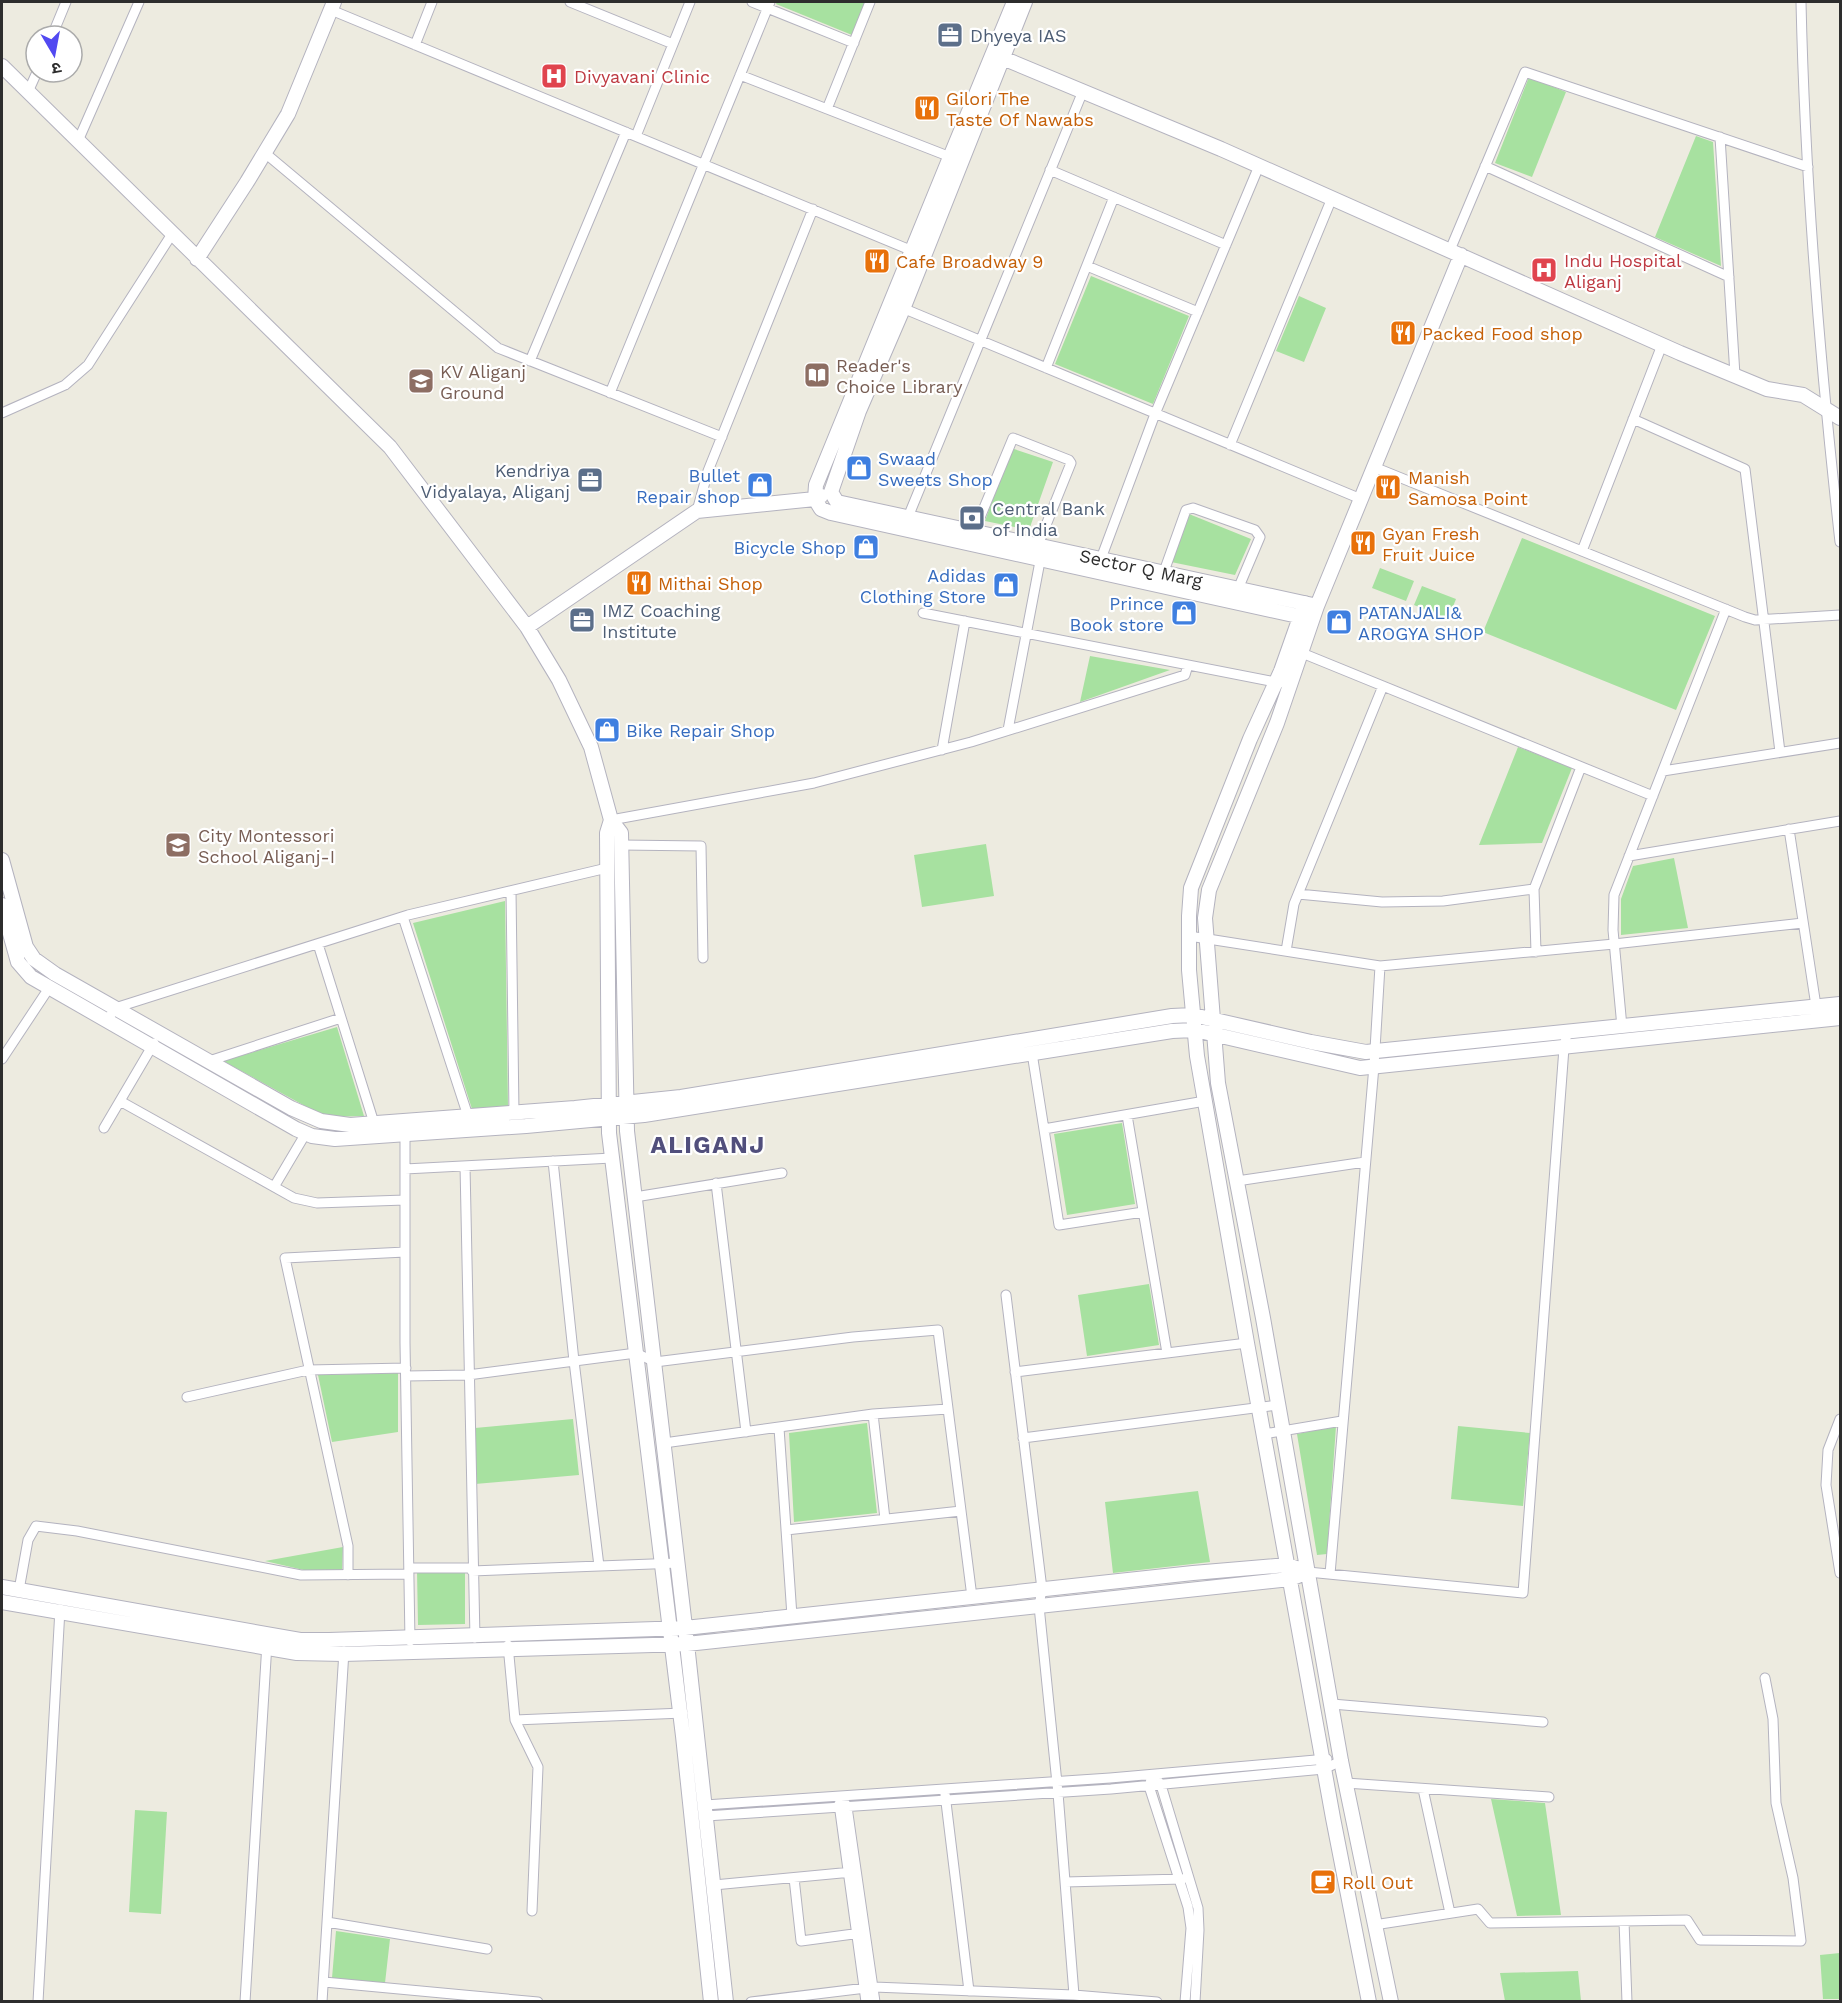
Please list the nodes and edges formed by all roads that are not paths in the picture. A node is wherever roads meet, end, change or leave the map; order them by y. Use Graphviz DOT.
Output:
graph roads {
  1 [pos="66,2"];
  2 [pos="139,2"];
  3 [pos="432,2"];
  4 [pos="570,2"];
  5 [pos="690,2"];
  6 [pos="752,2"];
  7 [pos="870,2"];
  8 [pos="1014,2"];
  9 [pos="1025,2"];
  10 [pos="1801,2"];
  11 [pos="769,5"];
  12 [pos="333,6"];
  13 [pos="57,24"];
  14 [pos="854,43"];
  15 [pos="673,44"];
  16 [pos="415,45"];
  17 [pos="998,56"];
  18 [pos="2,66"];
  19 [pos="740,75"];
  20 [pos="32,84"];
  21 [pos="1083,91"];
  22 [pos="28,93"];
  23 [pos="827,109"];
  24 [pos="626,132"];
  25 [pos="636,136"];
  26 [pos="1720,137"];
  27 [pos="78,141"];
  28 [pos="265,153"];
  29 [pos="957,160"];
  30 [pos="703,164"];
  31 [pos="1259,165"];
  32 [pos="1485,166"];
  33 [pos="1808,167"];
  34 [pos="1050,170"];
  35 [pos="1114,197"];
  36 [pos="1332,198"];
  37 [pos="813,209"];
  38 [pos="172,234"];
  39 [pos="1226,245"];
  40 [pos="917,253"];
  41 [pos="1456,253"];
  42 [pos="197,259"];
  43 [pos="1087,266"];
  44 [pos="1729,277"];
  45 [pos="889,303"];
  46 [pos="903,309"];
  47 [pos="1198,312"];
  48 [pos="980,341"];
  49 [pos="1662,345"];
  50 [pos="530,361"];
  51 [pos="1046,368"];
  52 [pos="1735,375"];
  53 [pos="610,393"];
  54 [pos="1826,409"];
  55 [pos="2,413"];
  56 [pos="1155,414"];
  57 [pos="1840,418"];
  58 [pos="1633,419"];
  59 [pos="722,437"];
  60 [pos="1230,445"];
  61 [pos="1374,467"];
  62 [pos="831,492"];
  63 [pos="814,499"];
  64 [pos="1361,499"];
  65 [pos="697,511"];
  66 [pos="906,523"];
  67 [pos="974,532"];
  68 [pos="1840,542"];
  69 [pos="1582,551"];
  70 [pos="1038,552"];
  71 [pos="1099,565"];
  72 [pos="1162,579"];
  73 [pos="1238,589"];
  74 [pos="1726,609"];
  75 [pos="1309,611"];
  76 [pos="923,613"];
  77 [pos="1840,615"];
  78 [pos="1763,620"];
  79 [pos="965,621"];
  80 [pos="527,627"];
  81 [pos="1027,633"];
  82 [pos="1295,650"];
  83 [pos="1188,665"];
  84 [pos="1283,684"];
  85 [pos="1383,686"];
  86 [pos="1008,730"];
  87 [pos="1840,743"];
  88 [pos="942,750"];
  89 [pos="1780,752"];
  90 [pos="1581,767"];
  91 [pos="1663,771"];
  92 [pos="1653,796"];
  93 [pos="611,820"];
  94 [pos="1840,821"];
  95 [pos="1789,830"];
  96 [pos="621,844"];
  97 [pos="1629,856"];
  98 [pos="2,860"];
  99 [pos="607,868"];
  100 [pos="1534,889"];
  101 [pos="511,891"];
  102 [pos="1298,894"];
  103 [pos="2,905"];
  104 [pos="403,917"];
  105 [pos="9,923"];
  106 [pos="1803,923"];
  107 [pos="1189,936"];
  108 [pos="1206,939"];
  109 [pos="318,944"];
  110 [pos="1614,944"];
  111 [pos="1286,951"];
  112 [pos="1536,952"];
  113 [pos="703,958"];
  114 [pos="1380,966"];
  115 [pos="50,988"];
  116 [pos="1840,1004"];
  117 [pos="1816,1006"];
  118 [pos="115,1008"];
  119 [pos="1193,1015"];
  120 [pos="341,1018"];
  121 [pos="1840,1018"];
  122 [pos="1213,1020"];
  123 [pos="107,1021"];
  124 [pos="1622,1027"];
  125 [pos="1195,1030"];
  126 [pos="1567,1033"];
  127 [pos="160,1034"];
  128 [pos="1214,1035"];
  129 [pos="152,1047"];
  130 [pos="1564,1048"];
  131 [pos="1375,1052"];
  132 [pos="1032,1053"];
  133 [pos="2,1059"];
  134 [pos="209,1061"];
  135 [pos="1374,1066"];
  136 [pos="841,1077"];
  137 [pos="120,1101"];
  138 [pos="1205,1101"];
  139 [pos="626,1110"];
  140 [pos="609,1112"];
  141 [pos="514,1113"];
  142 [pos="1127,1115"];
  143 [pos="468,1116"];
  144 [pos="374,1124"];
  145 [pos="104,1128"];
  146 [pos="405,1128"];
  147 [pos="1044,1129"];
  148 [pos="306,1133"];
  149 [pos="612,1158"];
  150 [pos="553,1161"];
  151 [pos="1365,1162"];
  152 [pos="465,1166"];
  153 [pos="405,1169"];
  154 [pos="782,1173"];
  155 [pos="1237,1181"];
  156 [pos="716,1183"];
  157 [pos="274,1187"];
  158 [pos="635,1197"];
  159 [pos="405,1200"];
  160 [pos="1143,1212"];
  161 [pos="405,1252"];
  162 [pos="1006,1295"];
  163 [pos="1247,1343"];
  164 [pos="735,1352"];
  165 [pos="636,1353"];
  166 [pos="1167,1353"];
  167 [pos="574,1361"];
  168 [pos="655,1362"];
  169 [pos="308,1370"];
  170 [pos="406,1372"];
  171 [pos="1015,1372"];
  172 [pos="468,1375"];
  173 [pos="187,1397"];
  174 [pos="1278,1405"];
  175 [pos="1259,1407"];
  176 [pos="948,1409"];
  177 [pos="873,1414"];
  178 [pos="1840,1419"];
  179 [pos="1342,1421"];
  180 [pos="779,1428"];
  181 [pos="1283,1431"];
  182 [pos="746,1432"];
  183 [pos="1264,1434"];
  184 [pos="1023,1438"];
  185 [pos="664,1443"];
  186 [pos="961,1511"];
  187 [pos="885,1519"];
  188 [pos="786,1530"];
  189 [pos="678,1563"];
  190 [pos="662,1564"];
  191 [pos="599,1566"];
  192 [pos="472,1569"];
  193 [pos="409,1571"];
  194 [pos="1288,1572"];
  195 [pos="1308,1572"];
  196 [pos="1840,1573"];
  197 [pos="1330,1574"];
  198 [pos="348,1575"];
  199 [pos="2,1587"];
  200 [pos="1042,1589"];
  201 [pos="20,1590"];
  202 [pos="972,1597"];
  203 [pos="62,1598"];
  204 [pos="2,1602"];
  205 [pos="1039,1605"];
  206 [pos="59,1612"];
  207 [pos="792,1616"];
  208 [pos="670,1628"];
  209 [pos="685,1628"];
  210 [pos="507,1634"];
  211 [pos="474,1635"];
  212 [pos="268,1641"];
  213 [pos="672,1644"];
  214 [pos="687,1644"];
  215 [pos="410,1645"];
  216 [pos="344,1647"];
  217 [pos="508,1648"];
  218 [pos="475,1650"];
  219 [pos="1765,1678"];
  220 [pos="1332,1704"];
  221 [pos="695,1712"];
  222 [pos="680,1713"];
  223 [pos="515,1720"];
  224 [pos="1543,1722"];
  225 [pos="1341,1761"];
  226 [pos="1323,1764"];
  227 [pos="1153,1774"];
  228 [pos="1057,1781"];
  229 [pos="1346,1784"];
  230 [pos="1161,1785"];
  231 [pos="1149,1786"];
  232 [pos="944,1789"];
  233 [pos="1424,1789"];
  234 [pos="1058,1793"];
  235 [pos="841,1796"];
  236 [pos="1549,1797"];
  237 [pos="945,1800"];
  238 [pos="843,1807"];
  239 [pos="706,1811"];
  240 [pos="852,1872"];
  241 [pos="794,1878"];
  242 [pos="1184,1879"];
  243 [pos="1065,1882"];
  244 [pos="714,1885"];
  245 [pos="532,1911"];
  246 [pos="1450,1913"];
  247 [pos="1624,1921"];
  248 [pos="327,1922"];
  249 [pos="1374,1925"];
  250 [pos="861,1933"];
  251 [pos="487,1950"];
  252 [pos="324,1982"];
  253 [pos="869,1988"];
  254 [pos="969,1991"];
  255 [pos="1074,1995"];
  256 [pos="38,2001"];
  257 [pos="245,2001"];
  258 [pos="322,2001"];
  259 [pos="538,2001"];
  260 [pos="711,2001"];
  261 [pos="726,2001"];
  262 [pos="751,2001"];
  263 [pos="866,2001"];
  264 [pos="875,2001"];
  265 [pos="1157,2001"];
  266 [pos="1185,2001"];
  267 [pos="1195,2001"];
  268 [pos="1369,2001"];
  269 [pos="1391,2001"];
  270 [pos="1627,2001"];
  1 -- 13 [label="street"];
  2 -- 27 [label="street"];
  3 -- 16 [label="street"];
  4 -- 15 [label="street"];
  5 -- 15 [label="street"];
  6 -- 11 [label="street"];
  7 -- 14 [label="street"];
  8 -- 17 [label="street"];
  9 -- 17 [label="street"];
  10 -- 33 [label="street"];
  11 -- 14 [label="street"];
  11 -- 19 [label="street"];
  12 -- 16 [label="street"];
  12 -- 28 [label="street"];
  14 -- 23 [label="street"];
  15 -- 25 [label="street"];
  16 -- 24 [label="street"];
  17 -- 21 [label="street"];
  17 -- 29 [label="street"];
  18 -- 22 [label="street"];
  19 -- 23 [label="street"];
  19 -- 30 [label="street"];
  20 -- 22 [label="street"];
  21 -- 31 [label="street"];
  21 -- 34 [label="street"];
  22 -- 27 [label="street"];
  23 -- 29 [label="street"];
  24 -- 25 [label="street"];
  24 -- 50 [label="street"];
  25 -- 30 [label="street"];
  26 -- 32 [label="street"];
  26 -- 33 [label="street"];
  26 -- 44 [label="street"];
  27 -- 38 [label="street"];
  28 -- 42 [label="street"];
  28 -- 50 [label="street"];
  29 -- 40 [label="street"];
  30 -- 37 [label="street"];
  30 -- 53 [label="street"];
  31 -- 36 [label="street"];
  31 -- 39 [label="street"];
  32 -- 41 [label="street"];
  32 -- 44 [label="street"];
  33 -- 54 [label="street"];
  34 -- 35 [label="street"];
  34 -- 48 [label="street"];
  35 -- 39 [label="street"];
  35 -- 43 [label="street"];
  36 -- 41 [label="street"];
  36 -- 60 [label="street"];
  37 -- 40 [label="street"];
  37 -- 59 [label="street"];
  38 -- 42 [label="street"];
  38 -- 55 [label="street"];
  39 -- 47 [label="street"];
  40 -- 45 [label="street"];
  40 -- 46 [label="street"];
  41 -- 49 [label="street"];
  41 -- 61 [label="street"];
  42 -- 80 [label="street"];
  43 -- 47 [label="street"];
  43 -- 51 [label="street"];
  44 -- 52 [label="street"];
  45 -- 46 [label="street"];
  45 -- 63 [label="street"];
  46 -- 48 [label="street"];
  46 -- 62 [label="street"];
  47 -- 56 [label="street"];
  48 -- 51 [label="street"];
  48 -- 66 [label="street"];
  49 -- 52 [label="street"];
  49 -- 58 [label="street"];
  50 -- 53 [label="street"];
  51 -- 56 [label="street"];
  52 -- 54 [label="street"];
  53 -- 59 [label="street"];
  54 -- 57 [label="street"];
  54 -- 68 [label="street"];
  56 -- 60 [label="street"];
  56 -- 71 [label="street"];
  58 -- 69 [label="street"];
  58 -- 78 [label="street"];
  59 -- 65 [label="street"];
  60 -- 64 [label="street"];
  61 -- 64 [label="street"];
  61 -- 69 [label="street"];
  62 -- 63 [label="street"];
  62 -- 66 [label="street"];
  63 -- 65 [label="street"];
  63 -- 66 [label="street"];
  64 -- 75 [label="street"];
  65 -- 80 [label="street"];
  66 -- 67 [label="street"];
  66 -- 70 [label="street"];
  67 -- 70 [label="street"];
  67 -- 70 [label="street"];
  69 -- 74 [label="street"];
  70 -- 71 [label="street"];
  70 -- 81 [label="street"];
  71 -- 72 [label="street"];
  72 -- 73 [label="street, Sector Q Marg"];
  72 -- 73 [label="street"];
  72 -- 75 [label="street"];
  73 -- 75 [label="street, Sector Q Marg"];
  74 -- 78 [label="street"];
  74 -- 91 [label="street"];
  75 -- 82 [label="street"];
  76 -- 79 [label="street"];
  77 -- 78 [label="street"];
  78 -- 89 [label="street"];
  79 -- 81 [label="street"];
  79 -- 88 [label="street"];
  80 -- 93 [label="street"];
  81 -- 83 [label="street"];
  81 -- 86 [label="street"];
  82 -- 84 [label="street"];
  82 -- 85 [label="street"];
  83 -- 84 [label="street"];
  83 -- 86 [label="street"];
  84 -- 107 [label="street"];
  84 -- 108 [label="street"];
  85 -- 90 [label="street"];
  85 -- 102 [label="street"];
  86 -- 88 [label="street"];
  87 -- 89 [label="street"];
  88 -- 93 [label="street"];
  89 -- 91 [label="street"];
  90 -- 92 [label="street"];
  90 -- 100 [label="street"];
  91 -- 92 [label="street"];
  92 -- 97 [label="street"];
  93 -- 96 [label="street"];
  93 -- 99 [label="street"];
  94 -- 95 [label="street"];
  95 -- 97 [label="street"];
  95 -- 106 [label="street"];
  96 -- 113 [label="street"];
  96 -- 139 [label="street"];
  97 -- 110 [label="street"];
  98 -- 105 [label="street"];
  99 -- 101 [label="street"];
  99 -- 140 [label="street"];
  100 -- 102 [label="street"];
  100 -- 112 [label="street"];
  101 -- 104 [label="street"];
  101 -- 141 [label="street"];
  102 -- 111 [label="street"];
  103 -- 105 [label="street"];
  104 -- 109 [label="street"];
  104 -- 143 [label="street"];
  105 -- 115 [label="street"];
  105 -- 118 [label="street"];
  106 -- 110 [label="street"];
  106 -- 117 [label="street"];
  107 -- 108 [label="street"];
  107 -- 119 [label="street"];
  108 -- 111 [label="street"];
  108 -- 122 [label="street"];
  109 -- 118 [label="street"];
  109 -- 120 [label="street"];
  110 -- 112 [label="street"];
  110 -- 124 [label="street"];
  111 -- 114 [label="street"];
  112 -- 114 [label="street"];
  114 -- 131 [label="street"];
  115 -- 123 [label="street"];
  115 -- 133 [label="street"];
  116 -- 117 [label="street"];
  117 -- 124 [label="street"];
  118 -- 123 [label="street"];
  118 -- 127 [label="street"];
  119 -- 122 [label="street"];
  119 -- 125 [label="street"];
  119 -- 136 [label="street"];
  120 -- 134 [label="street"];
  120 -- 144 [label="street"];
  121 -- 130 [label="street"];
  122 -- 128 [label="street"];
  122 -- 131 [label="street"];
  123 -- 129 [label="street"];
  124 -- 126 [label="street"];
  125 -- 128 [label="street"];
  125 -- 132 [label="street"];
  125 -- 138 [label="street"];
  126 -- 130 [label="street"];
  126 -- 131 [label="street"];
  127 -- 129 [label="street"];
  127 -- 134 [label="street"];
  128 -- 135 [label="street"];
  128 -- 155 [label="street"];
  129 -- 137 [label="street"];
  129 -- 148 [label="street"];
  130 -- 135 [label="street"];
  130 -- 197 [label="street"];
  131 -- 135 [label="street"];
  132 -- 136 [label="street"];
  132 -- 147 [label="street"];
  134 -- 144 [label="street"];
  135 -- 151 [label="street"];
  136 -- 139 [label="street"];
  137 -- 145 [label="street"];
  137 -- 157 [label="street"];
  138 -- 142 [label="street"];
  138 -- 163 [label="street"];
  139 -- 140 [label="street"];
  139 -- 158 [label="street"];
  140 -- 141 [label="street"];
  140 -- 146 [label="street"];
  140 -- 149 [label="street"];
  141 -- 143 [label="street"];
  142 -- 147 [label="street"];
  142 -- 160 [label="street"];
  143 -- 146 [label="street"];
  144 -- 146 [label="street"];
  146 -- 148 [label="street"];
  146 -- 153 [label="street"];
  147 -- 160 [label="street"];
  148 -- 157 [label="street"];
  149 -- 150 [label="street"];
  149 -- 165 [label="street"];
  150 -- 152 [label="street"];
  150 -- 167 [label="street"];
  151 -- 155 [label="street"];
  151 -- 179 [label="street"];
  152 -- 153 [label="street"];
  152 -- 172 [label="street"];
  153 -- 159 [label="street"];
  154 -- 156 [label="street"];
  155 -- 174 [label="street"];
  156 -- 158 [label="street"];
  156 -- 164 [label="street"];
  157 -- 159 [label="street"];
  158 -- 168 [label="street"];
  159 -- 161 [label="street"];
  160 -- 166 [label="street"];
  161 -- 169 [label="street"];
  161 -- 170 [label="street"];
  162 -- 171 [label="street"];
  163 -- 166 [label="street"];
  163 -- 175 [label="street"];
  164 -- 168 [label="street"];
  164 -- 176 [label="street"];
  164 -- 182 [label="street"];
  165 -- 167 [label="street"];
  165 -- 168 [label="street"];
  165 -- 190 [label="street"];
  166 -- 171 [label="street"];
  167 -- 172 [label="street"];
  167 -- 191 [label="street"];
  168 -- 185 [label="street"];
  169 -- 170 [label="street"];
  169 -- 173 [label="street"];
  169 -- 198 [label="street"];
  170 -- 172 [label="street"];
  170 -- 193 [label="street"];
  171 -- 184 [label="street"];
  172 -- 192 [label="street"];
  174 -- 175 [label="street"];
  174 -- 181 [label="street"];
  175 -- 183 [label="street"];
  175 -- 184 [label="street"];
  176 -- 177 [label="street"];
  176 -- 186 [label="street"];
  177 -- 180 [label="street"];
  177 -- 187 [label="street"];
  178 -- 196 [label="street"];
  179 -- 181 [label="street"];
  179 -- 197 [label="street"];
  180 -- 182 [label="street"];
  180 -- 188 [label="street"];
  181 -- 183 [label="street"];
  181 -- 195 [label="street"];
  182 -- 185 [label="street"];
  183 -- 194 [label="street"];
  184 -- 200 [label="street"];
  185 -- 189 [label="street"];
  186 -- 187 [label="street"];
  186 -- 202 [label="street"];
  187 -- 188 [label="street"];
  188 -- 207 [label="street"];
  189 -- 190 [label="street"];
  189 -- 209 [label="street"];
  190 -- 191 [label="street"];
  190 -- 208 [label="street"];
  191 -- 192 [label="street"];
  192 -- 193 [label="street"];
  192 -- 211 [label="street"];
  193 -- 198 [label="street"];
  193 -- 215 [label="street"];
  194 -- 195 [label="street"];
  194 -- 200 [label="street"];
  194 -- 205 [label="street"];
  194 -- 226 [label="street"];
  195 -- 197 [label="street"];
  195 -- 220 [label="street"];
  198 -- 201 [label="street"];
  199 -- 201 [label="street"];
  200 -- 202 [label="street"];
  200 -- 205 [label="street"];
  201 -- 203 [label="street"];
  202 -- 207 [label="street"];
  203 -- 206 [label="street"];
  203 -- 212 [label="street"];
  204 -- 206 [label="street"];
  205 -- 214 [label="street"];
  205 -- 228 [label="street"];
  206 -- 212 [label="street"];
  206 -- 256 [label="street"];
  207 -- 209 [label="street"];
  208 -- 209 [label="street"];
  208 -- 210 [label="street"];
  208 -- 213 [label="street"];
  209 -- 214 [label="street"];
  210 -- 211 [label="street"];
  210 -- 217 [label="street"];
  211 -- 215 [label="street"];
  211 -- 218 [label="street"];
  212 -- 216 [label="street"];
  212 -- 257 [label="street"];
  213 -- 214 [label="street"];
  213 -- 217 [label="street"];
  213 -- 222 [label="street"];
  214 -- 221 [label="street"];
  215 -- 216 [label="street"];
  215 -- 218 [label="street"];
  216 -- 248 [label="street"];
  217 -- 218 [label="street"];
  217 -- 223 [label="street"];
  219 -- 247 [label="street"];
  220 -- 224 [label="street"];
  220 -- 225 [label="street"];
  221 -- 222 [label="street"];
  221 -- 239 [label="street"];
  222 -- 223 [label="street"];
  222 -- 260 [label="street"];
  223 -- 245 [label="street"];
  225 -- 226 [label="street"];
  225 -- 229 [label="street"];
  226 -- 227 [label="street"];
  226 -- 230 [label="street"];
  226 -- 268 [label="street"];
  227 -- 228 [label="street"];
  227 -- 230 [label="street"];
  227 -- 231 [label="street"];
  228 -- 232 [label="street"];
  228 -- 234 [label="street"];
  229 -- 233 [label="street"];
  229 -- 249 [label="street"];
  230 -- 231 [label="street"];
  230 -- 242 [label="street"];
  231 -- 234 [label="street"];
  231 -- 242 [label="street"];
  232 -- 235 [label="street"];
  232 -- 237 [label="street"];
  233 -- 236 [label="street"];
  233 -- 246 [label="street"];
  234 -- 237 [label="street"];
  234 -- 243 [label="street"];
  235 -- 238 [label="street"];
  235 -- 239 [label="street"];
  237 -- 238 [label="street"];
  237 -- 254 [label="street"];
  238 -- 239 [label="street"];
  238 -- 240 [label="street"];
  239 -- 244 [label="street"];
  240 -- 241 [label="street"];
  240 -- 250 [label="street"];
  241 -- 244 [label="street"];
  241 -- 250 [label="street"];
  242 -- 243 [label="street"];
  242 -- 266 [label="street"];
  242 -- 267 [label="street"];
  243 -- 255 [label="street"];
  244 -- 261 [label="street"];
  246 -- 247 [label="street"];
  246 -- 249 [label="street"];
  247 -- 270 [label="street"];
  248 -- 251 [label="street"];
  248 -- 252 [label="street"];
  249 -- 269 [label="street"];
  250 -- 253 [label="street"];
  252 -- 258 [label="street"];
  252 -- 259 [label="street"];
  253 -- 254 [label="street"];
  253 -- 262 [label="street"];
  253 -- 263 [label="street"];
  253 -- 264 [label="street"];
  254 -- 255 [label="street"];
  255 -- 265 [label="street"];
}
